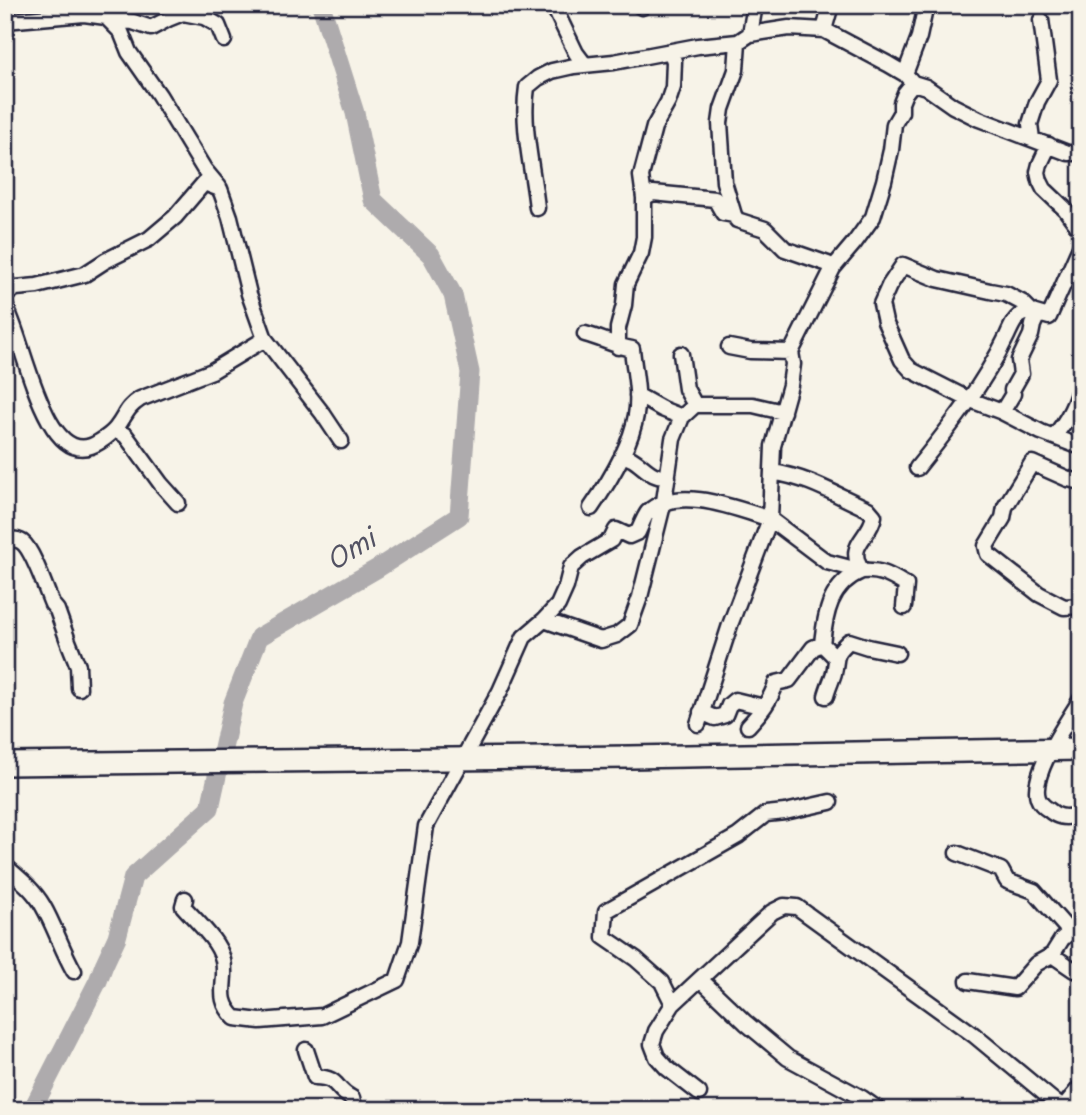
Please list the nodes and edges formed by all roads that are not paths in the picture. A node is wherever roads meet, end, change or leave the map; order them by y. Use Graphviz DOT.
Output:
graph roads {
  1 [pos="553,5"];
  2 [pos="755,5"];
  3 [pos="831,5"];
  4 [pos="926,5"];
  5 [pos="109,13"];
  6 [pos="1041,20"];
  7 [pos="5,21"];
  8 [pos="824,30"];
  9 [pos="744,38"];
  10 [pos="224,40"];
  11 [pos="671,52"];
  12 [pos="585,65"];
  13 [pos="909,78"];
  14 [pos="1032,139"];
  15 [pos="1049,145"];
  16 [pos="1081,153"];
  17 [pos="220,189"];
  18 [pos="644,198"];
  19 [pos="537,208"];
  20 [pos="734,215"];
  21 [pos="1081,231"];
  22 [pos="1081,245"];
  23 [pos="832,268"];
  24 [pos="5,295"];
  25 [pos="5,306"];
  26 [pos="1035,313"];
  27 [pos="585,334"];
  28 [pos="265,339"];
  29 [pos="618,347"];
  30 [pos="729,347"];
  31 [pos="791,352"];
  32 [pos="681,354"];
  33 [pos="1081,381"];
  34 [pos="636,395"];
  35 [pos="968,399"];
  36 [pos="695,405"];
  37 [pos="783,412"];
  38 [pos="1002,412"];
  39 [pos="682,417"];
  40 [pos="116,429"];
  41 [pos="1054,436"];
  42 [pos="341,441"];
  43 [pos="1081,443"];
  44 [pos="622,455"];
  45 [pos="917,468"];
  46 [pos="772,472"];
  47 [pos="667,477"];
  48 [pos="1081,482"];
  49 [pos="664,501"];
  50 [pos="178,503"];
  51 [pos="592,508"];
  52 [pos="770,519"];
  53 [pos="5,541"];
  54 [pos="862,571"];
  55 [pos="1081,606"];
  56 [pos="904,607"];
  57 [pos="544,620"];
  58 [pos="822,645"];
  59 [pos="897,653"];
  60 [pos="835,657"];
  61 [pos="79,688"];
  62 [pos="826,696"];
  63 [pos="1081,699"];
  64 [pos="764,707"];
  65 [pos="748,726"];
  66 [pos="1081,749"];
  67 [pos="5,764"];
  68 [pos="830,802"];
  69 [pos="1081,821"];
  70 [pos="957,853"];
  71 [pos="5,866"];
  72 [pos="185,899"];
  73 [pos="1076,933"];
  74 [pos="1052,955"];
  75 [pos="74,971"];
  76 [pos="1081,971"];
  77 [pos="700,979"];
  78 [pos="968,981"];
  79 [pos="673,1004"];
  80 [pos="306,1050"];
  81 [pos="1081,1086"];
  82 [pos="699,1093"];
  83 [pos="1061,1109"];
  84 [pos="355,1110"];
  85 [pos="879,1110"];
  1 -- 12 [label="street"];
  2 -- 9 [label="street"];
  3 -- 8 [label="street"];
  4 -- 13 [label="street"];
  5 -- 7 [label="street"];
  5 -- 10 [label="street"];
  5 -- 17 [label="street"];
  6 -- 14 [label="street"];
  8 -- 9 [label="street"];
  8 -- 13 [label="street"];
  9 -- 11 [label="street"];
  9 -- 20 [label="street"];
  11 -- 12 [label="street"];
  11 -- 18 [label="street"];
  12 -- 19 [label="street"];
  13 -- 14 [label="street"];
  13 -- 23 [label="street"];
  14 -- 15 [label="street"];
  15 -- 16 [label="street"];
  15 -- 21 [label="street"];
  17 -- 24 [label="street"];
  17 -- 28 [label="street"];
  18 -- 20 [label="street"];
  18 -- 29 [label="street"];
  20 -- 23 [label="street"];
  22 -- 26 [label="street"];
  23 -- 31 [label="street"];
  25 -- 40 [label="street"];
  26 -- 35 [label="street"];
  26 -- 35 [label="street"];
  26 -- 38 [label="street"];
  27 -- 29 [label="street"];
  28 -- 40 [label="street"];
  28 -- 42 [label="street"];
  29 -- 34 [label="street"];
  30 -- 31 [label="street"];
  31 -- 37 [label="street"];
  32 -- 36 [label="street"];
  33 -- 41 [label="street"];
  34 -- 39 [label="street"];
  34 -- 44 [label="street"];
  35 -- 38 [label="street"];
  35 -- 45 [label="street"];
  36 -- 37 [label="street"];
  36 -- 39 [label="street"];
  37 -- 46 [label="street"];
  38 -- 41 [label="street"];
  39 -- 47 [label="street"];
  40 -- 50 [label="street"];
  41 -- 43 [label="street"];
  44 -- 47 [label="street"];
  44 -- 51 [label="street"];
  46 -- 52 [label="street"];
  46 -- 54 [label="street"];
  47 -- 49 [label="street"];
  48 -- 55 [label="street"];
  49 -- 52 [label="street"];
  49 -- 57 [label="street"];
  49 -- 57 [label="street"];
  52 -- 54 [label="street"];
  52 -- 64 [label="street"];
  53 -- 61 [label="street"];
  54 -- 56 [label="street"];
  54 -- 58 [label="street"];
  57 -- 72 [label="street"];
  58 -- 60 [label="street"];
  58 -- 64 [label="street"];
  59 -- 60 [label="street"];
  60 -- 62 [label="street"];
  63 -- 69 [label="street"];
  64 -- 65 [label="street"];
  66 -- 67 [label="highway"];
  68 -- 79 [label="street"];
  70 -- 73 [label="street"];
  71 -- 75 [label="street"];
  73 -- 74 [label="street"];
  74 -- 76 [label="street"];
  74 -- 78 [label="street"];
  77 -- 79 [label="street"];
  77 -- 83 [label="street"];
  77 -- 85 [label="street"];
  79 -- 82 [label="street"];
  80 -- 84 [label="street"];
  81 -- 83 [label="street"];
}
